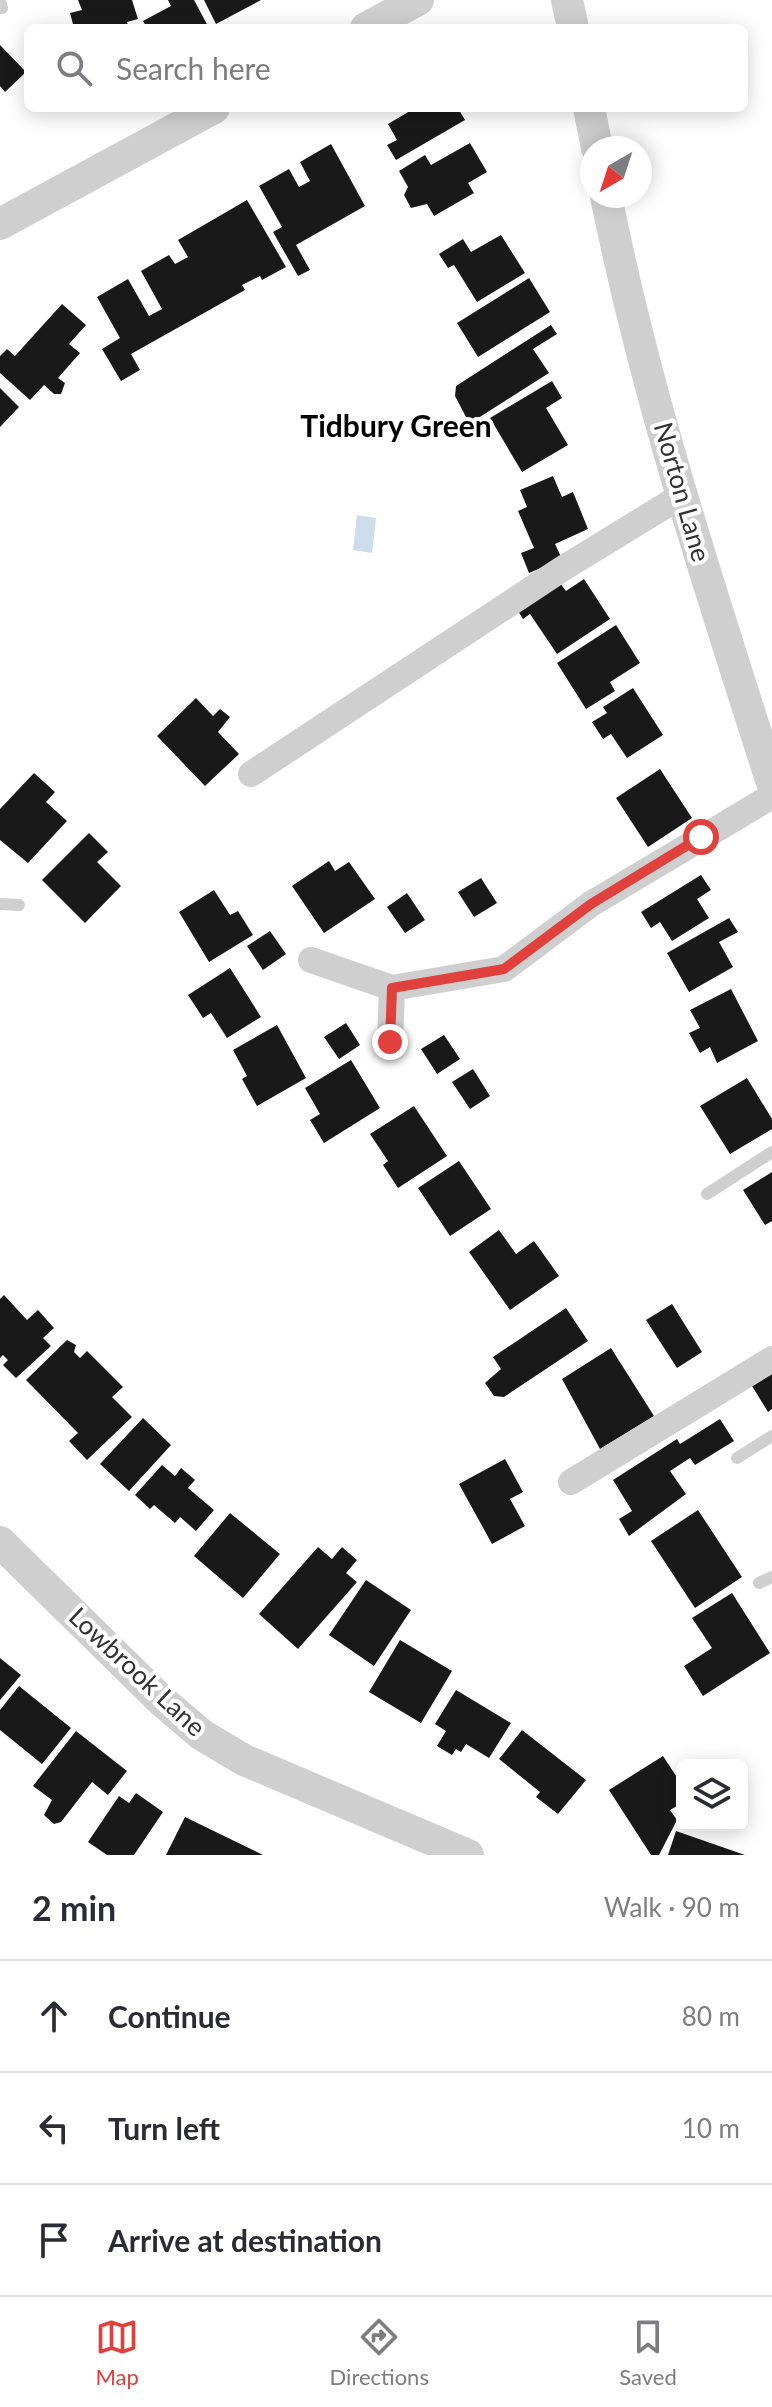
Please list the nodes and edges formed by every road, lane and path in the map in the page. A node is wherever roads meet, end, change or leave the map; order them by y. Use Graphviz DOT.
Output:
graph roads {
  1 [pos="418,0"];
  2 [pos="567,0"];
  3 [pos="373,24"];
  4 [pos="572,24"];
  5 [pos="207,112"];
  6 [pos="590,112"];
  7 [pos="595,136"];
  8 [pos="609,208"];
  9 [pos="0,224"];
  10 [pos="681,496"];
  11 [pos="251,774"];
  12 [pos="772,783"];
  13 [pos="772,796"];
  14 [pos="0,904"];
  15 [pos="19,905"];
  16 [pos="311,960"];
  17 [pos="392,988"];
  18 [pos="390,1042"];
  19 [pos="772,1152"];
  20 [pos="707,1194"];
  21 [pos="772,1359"];
  22 [pos="772,1436"];
  23 [pos="737,1458"];
  24 [pos="571,1482"];
  25 [pos="0,1542"];
  26 [pos="772,1577"];
  27 [pos="759,1583"];
  28 [pos="468,1855"];
  1 -- 3 [label="street"];
  2 -- 4 [label="street"];
  5 -- 9 [label="street"];
  6 -- 7 [label="street"];
  8 -- 10 [label="street, Norton Lane"];
  10 -- 11 [label="street"];
  10 -- 12 [label="street, Norton Lane"];
  13 -- 17 [label="street"];
  14 -- 15 [label="lane"];
  16 -- 17 [label="street"];
  17 -- 18 [label="street"];
  19 -- 20 [label="lane"];
  21 -- 24 [label="street"];
  22 -- 23 [label="lane"];
  25 -- 28 [label="street, Lowbrook Lane"];
  26 -- 27 [label="lane"];
}
